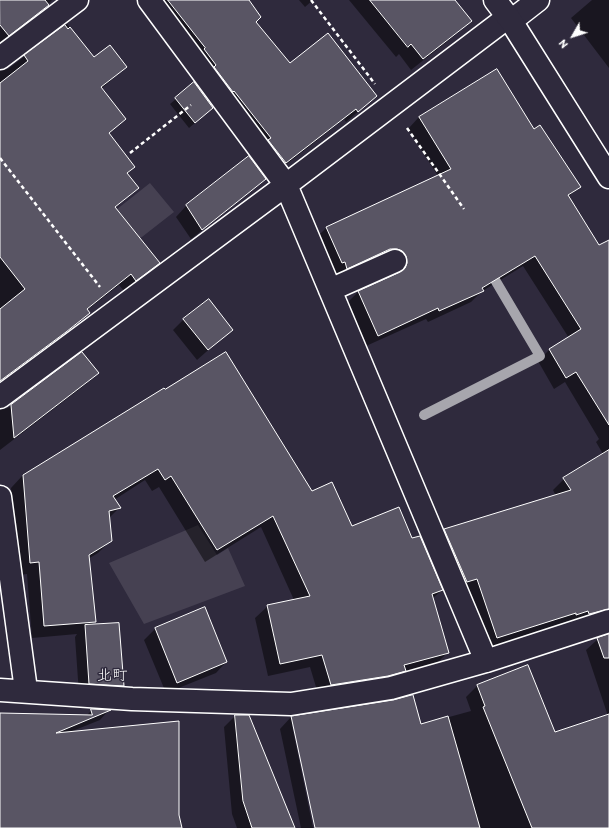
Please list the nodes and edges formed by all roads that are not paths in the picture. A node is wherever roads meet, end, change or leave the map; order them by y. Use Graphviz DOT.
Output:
graph roads {
  1 [pos="77,0"];
  2 [pos="149,0"];
  3 [pos="495,0"];
  4 [pos="538,0"];
  5 [pos="509,19"];
  6 [pos="0,58"];
  7 [pos="609,177"];
  8 [pos="286,185"];
  9 [pos="395,261"];
  10 [pos="330,290"];
  11 [pos="0,397"];
  12 [pos="0,497"];
  13 [pos="609,621"];
  14 [pos="486,661"];
  15 [pos="0,690"];
  16 [pos="26,690"];
  1 -- 6 [label="street"];
  2 -- 8 [label="street"];
  3 -- 5 [label="street"];
  4 -- 5 [label="street"];
  5 -- 7 [label="street"];
  5 -- 8 [label="street"];
  8 -- 10 [label="street"];
  8 -- 11 [label="street"];
  9 -- 10 [label="street"];
  10 -- 14 [label="street"];
  12 -- 16 [label="street"];
  13 -- 14 [label="street"];
  14 -- 16 [label="street"];
  15 -- 16 [label="street"];
}
